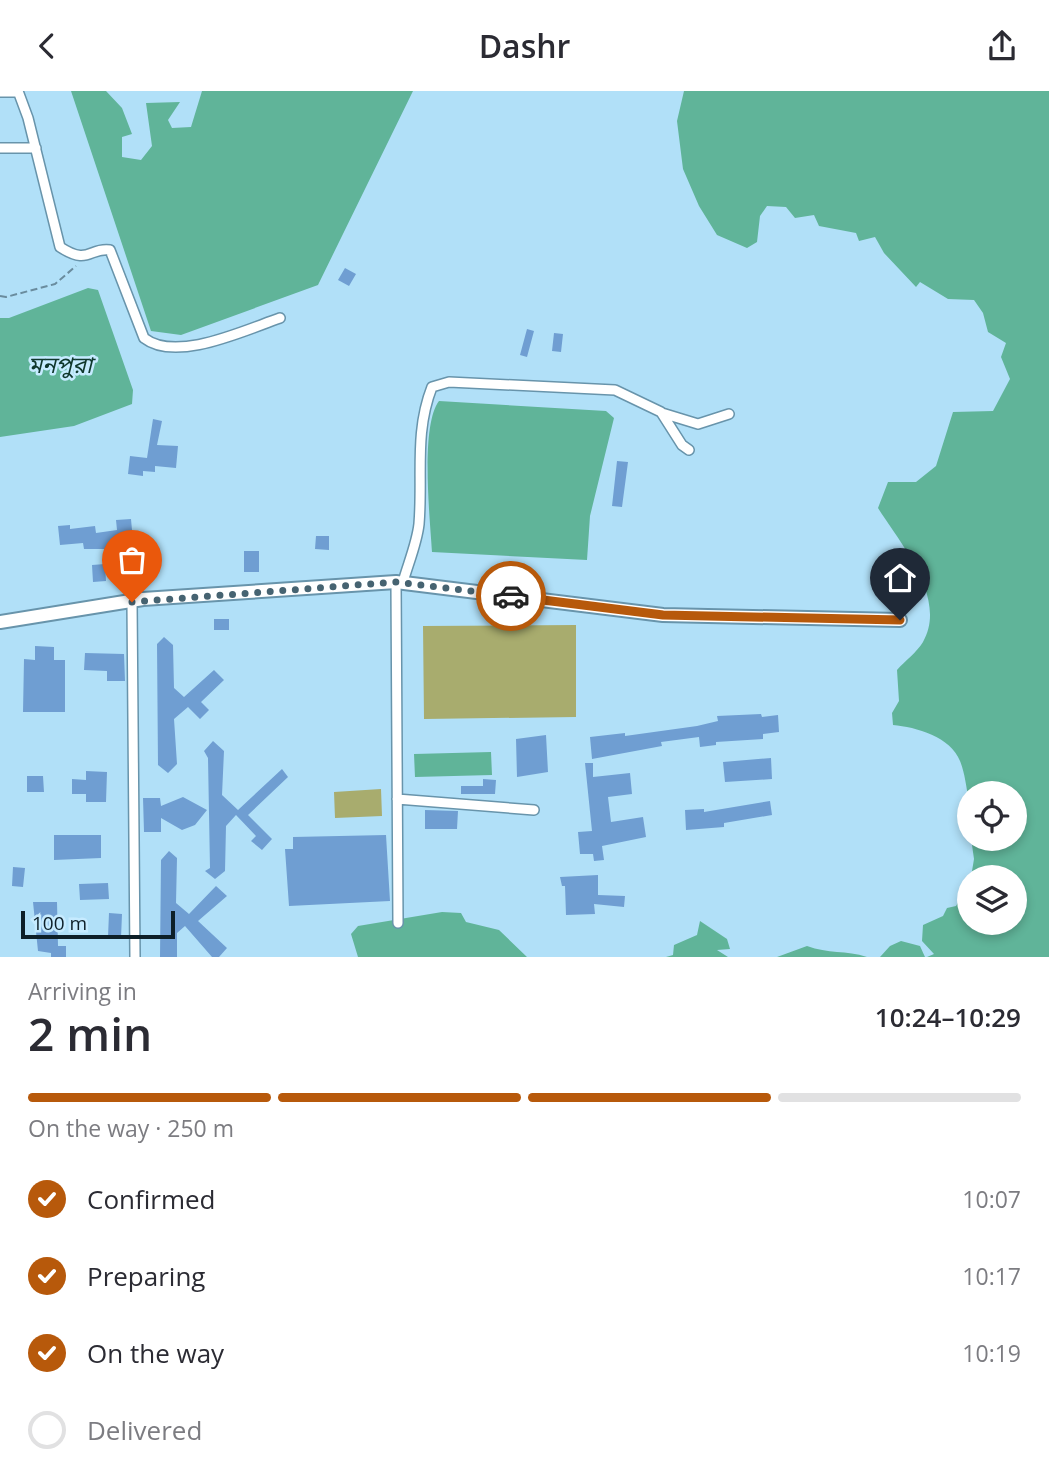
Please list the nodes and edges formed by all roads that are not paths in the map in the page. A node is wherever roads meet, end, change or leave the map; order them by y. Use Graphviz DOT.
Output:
graph roads {
  1 [pos="0,92"];
  2 [pos="18,92"];
  3 [pos="0,148"];
  4 [pos="36,148"];
  5 [pos="280,318"];
  6 [pos="661,412"];
  7 [pos="729,414"];
  8 [pos="689,450"];
  9 [pos="399,582"];
  10 [pos="132,602"];
  11 [pos="900,620"];
  12 [pos="0,622"];
  13 [pos="397,799"];
  14 [pos="534,810"];
  15 [pos="398,923"];
  16 [pos="135,957"];
  1 -- 2 [label="street"];
  2 -- 4 [label="street"];
  3 -- 4 [label="street"];
  4 -- 5 [label="street"];
  6 -- 7 [label="street"];
  6 -- 8 [label="street"];
  6 -- 9 [label="street"];
  9 -- 10 [label="street"];
  9 -- 11 [label="street"];
  9 -- 13 [label="street"];
  10 -- 12 [label="street"];
  10 -- 16 [label="street"];
  13 -- 14 [label="street"];
  13 -- 15 [label="street"];
}
